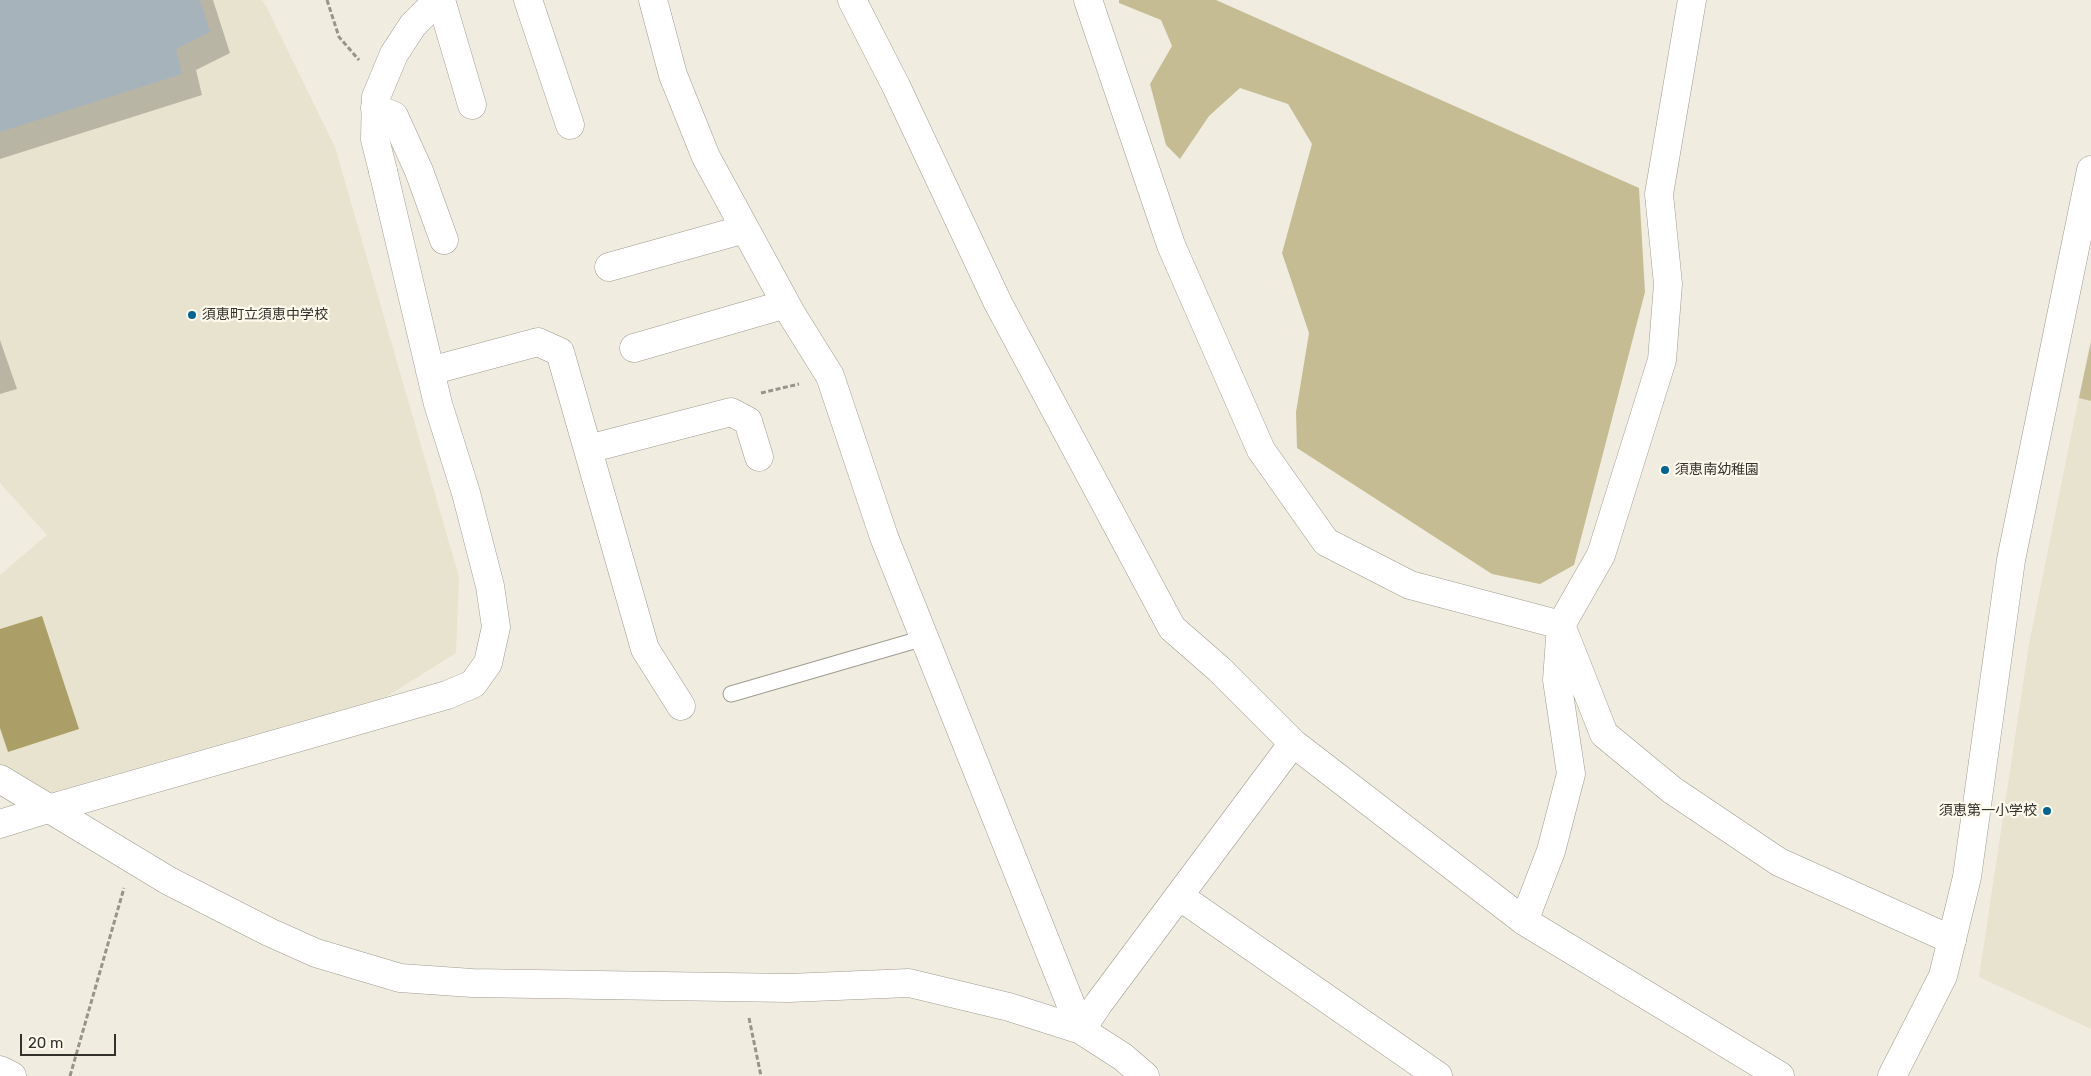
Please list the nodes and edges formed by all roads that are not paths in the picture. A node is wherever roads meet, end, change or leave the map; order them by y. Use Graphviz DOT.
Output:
graph roads {
  1 [pos="439,0"];
  2 [pos="528,0"];
  3 [pos="653,0"];
  4 [pos="852,0"];
  5 [pos="1088,0"];
  6 [pos="1692,0"];
  7 [pos="472,105"];
  8 [pos="375,108"];
  9 [pos="570,125"];
  10 [pos="2091,170"];
  11 [pos="745,229"];
  12 [pos="444,240"];
  13 [pos="609,267"];
  14 [pos="786,304"];
  15 [pos="634,348"];
  16 [pos="430,371"];
  17 [pos="588,449"];
  18 [pos="760,458"];
  19 [pos="1562,625"];
  20 [pos="924,638"];
  21 [pos="731,694"];
  22 [pos="682,706"];
  23 [pos="1293,743"];
  24 [pos="0,779"];
  25 [pos="48,808"];
  26 [pos="0,824"];
  27 [pos="1179,896"];
  28 [pos="1524,922"];
  29 [pos="1952,940"];
  30 [pos="1081,1030"];
  31 [pos="0,1070"];
  32 [pos="1134,1073"];
  33 [pos="12,1076"];
  34 [pos="1438,1076"];
  35 [pos="1780,1076"];
  36 [pos="1892,1076"];
  1 -- 7 [label="street"];
  1 -- 8 [label="street"];
  2 -- 9 [label="street"];
  3 -- 11 [label="street"];
  4 -- 23 [label="street"];
  5 -- 19 [label="street"];
  6 -- 19 [label="street"];
  8 -- 12 [label="street"];
  8 -- 16 [label="street"];
  10 -- 29 [label="street"];
  11 -- 13 [label="street"];
  11 -- 14 [label="street"];
  14 -- 15 [label="street"];
  14 -- 20 [label="street"];
  16 -- 17 [label="street"];
  16 -- 25 [label="street"];
  17 -- 18 [label="street"];
  17 -- 22 [label="street"];
  19 -- 28 [label="street"];
  19 -- 29 [label="street"];
  20 -- 21 [label="lane"];
  20 -- 30 [label="street"];
  23 -- 27 [label="street"];
  23 -- 28 [label="street"];
  24 -- 25 [label="street"];
  25 -- 26 [label="street"];
  25 -- 30 [label="street"];
  27 -- 30 [label="street"];
  27 -- 34 [label="street"];
  28 -- 35 [label="street"];
  29 -- 36 [label="street"];
  30 -- 32 [label="street"];
  31 -- 33 [label="street"];
}
